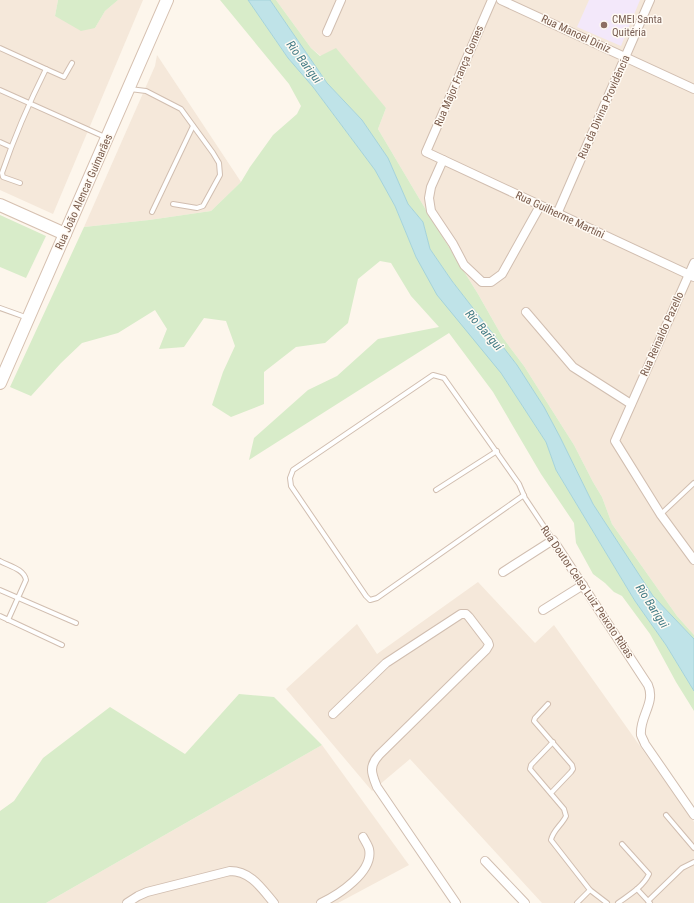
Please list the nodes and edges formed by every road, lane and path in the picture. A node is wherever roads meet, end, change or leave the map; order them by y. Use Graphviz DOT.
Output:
graph roads {
  1 [pos="167,0"];
  2 [pos="341,0"];
  3 [pos="492,0"];
  4 [pos="501,0"];
  5 [pos="650,0"];
  6 [pos="327,32"];
  7 [pos="0,48"];
  8 [pos="626,58"];
  9 [pos="72,63"];
  10 [pos="46,69"];
  11 [pos="128,89"];
  12 [pos="694,89"];
  13 [pos="0,90"];
  14 [pos="29,103"];
  15 [pos="193,126"];
  16 [pos="107,138"];
  17 [pos="0,142"];
  18 [pos="11,147"];
  19 [pos="426,152"];
  20 [pos="443,160"];
  21 [pos="20,184"];
  22 [pos="173,204"];
  23 [pos="0,205"];
  24 [pos="540,206"];
  25 [pos="152,212"];
  26 [pos="557,214"];
  27 [pos="65,234"];
  28 [pos="694,263"];
  29 [pos="691,275"];
  30 [pos="0,308"];
  31 [pos="526,312"];
  32 [pos="28,318"];
  33 [pos="0,383"];
  34 [pos="631,404"];
  35 [pos="497,451"];
  36 [pos="694,483"];
  37 [pos="436,490"];
  38 [pos="524,495"];
  39 [pos="661,514"];
  40 [pos="552,540"];
  41 [pos="694,560"];
  42 [pos="0,561"];
  43 [pos="503,572"];
  44 [pos="583,585"];
  45 [pos="0,590"];
  46 [pos="18,598"];
  47 [pos="543,610"];
  48 [pos="0,616"];
  49 [pos="8,620"];
  50 [pos="76,623"];
  51 [pos="62,645"];
  52 [pos="548,704"];
  53 [pos="333,714"];
  54 [pos="553,742"];
  55 [pos="551,793"];
  56 [pos="666,815"];
  57 [pos="694,815"];
  58 [pos="363,837"];
  59 [pos="622,844"];
  60 [pos="694,848"];
  61 [pos="485,861"];
  62 [pos="694,862"];
  63 [pos="637,889"];
  64 [pos="590,890"];
  65 [pos="649,902"];
  66 [pos="127,903"];
  67 [pos="274,903"];
  68 [pos="321,903"];
  69 [pos="456,903"];
  70 [pos="525,903"];
  71 [pos="577,903"];
  72 [pos="607,903"];
  73 [pos="618,903"];
  1 -- 11 [label="main road, Rua João Alencar Guimarães"];
  2 -- 6 [label="street"];
  3 -- 19 [label="street, Rua Major França Gomes"];
  4 -- 8 [label="street, Rua Manoel Diniz"];
  5 -- 8 [label="street, Rua da Divina Providência"];
  7 -- 10 [label="lane"];
  8 -- 12 [label="street, Rua Manoel Diniz"];
  8 -- 26 [label="street, Rua da Divina Providência"];
  9 -- 10 [label="lane"];
  10 -- 14 [label="lane"];
  11 -- 15 [label="lane"];
  11 -- 16 [label="main road, Rua João Alencar Guimarães"];
  13 -- 14 [label="lane"];
  14 -- 16 [label="lane"];
  14 -- 18 [label="lane"];
  15 -- 22 [label="lane"];
  15 -- 25 [label="lane"];
  16 -- 27 [label="main road, Rua João Alencar Guimarães"];
  17 -- 18 [label="lane"];
  18 -- 21 [label="lane"];
  19 -- 20 [label="street, Rua Guilherme Martini"];
  20 -- 24 [label="street, Rua Guilherme Martini"];
  20 -- 24 [label="street"];
  23 -- 27 [label="main road"];
  24 -- 26 [label="street, Rua Guilherme Martini"];
  26 -- 29 [label="street, Rua Guilherme Martini"];
  27 -- 32 [label="main road, Rua João Alencar Guimarães"];
  28 -- 29 [label="street, Rua Reinaldo Pazello"];
  29 -- 34 [label="street, Rua Reinaldo Pazello"];
  30 -- 32 [label="lane"];
  31 -- 34 [label="street"];
  32 -- 33 [label="main road, Rua João Alencar Guimarães"];
  34 -- 39 [label="street, Rua Reinaldo Pazello"];
  35 -- 37 [label="lane"];
  35 -- 38 [label="lane, Rua Doutor Celso Luiz Peixoto Ribas"];
  35 -- 38 [label="lane, Rua Doutor Celso Luiz Peixoto Ribas"];
  36 -- 39 [label="lane"];
  38 -- 40 [label="lane, Rua Doutor Celso Luiz Peixoto Ribas"];
  39 -- 41 [label="street"];
  40 -- 43 [label="street"];
  40 -- 44 [label="street, Rua Doutor Celso Luiz Peixoto Ribas"];
  42 -- 46 [label="lane"];
  44 -- 47 [label="street"];
  44 -- 57 [label="street, Rua Doutor Celso Luiz Peixoto Ribas"];
  45 -- 46 [label="lane"];
  46 -- 49 [label="lane"];
  46 -- 50 [label="lane"];
  48 -- 49 [label="lane"];
  49 -- 51 [label="lane"];
  52 -- 54 [label="lane"];
  53 -- 69 [label="street"];
  54 -- 55 [label="lane"];
  54 -- 55 [label="lane"];
  55 -- 64 [label="lane"];
  56 -- 60 [label="lane"];
  58 -- 68 [label="street"];
  59 -- 63 [label="lane"];
  61 -- 70 [label="street"];
  62 -- 65 [label="lane"];
  63 -- 65 [label="lane"];
  63 -- 73 [label="lane"];
  64 -- 71 [label="lane"];
  64 -- 72 [label="lane"];
  66 -- 67 [label="street"];
}
